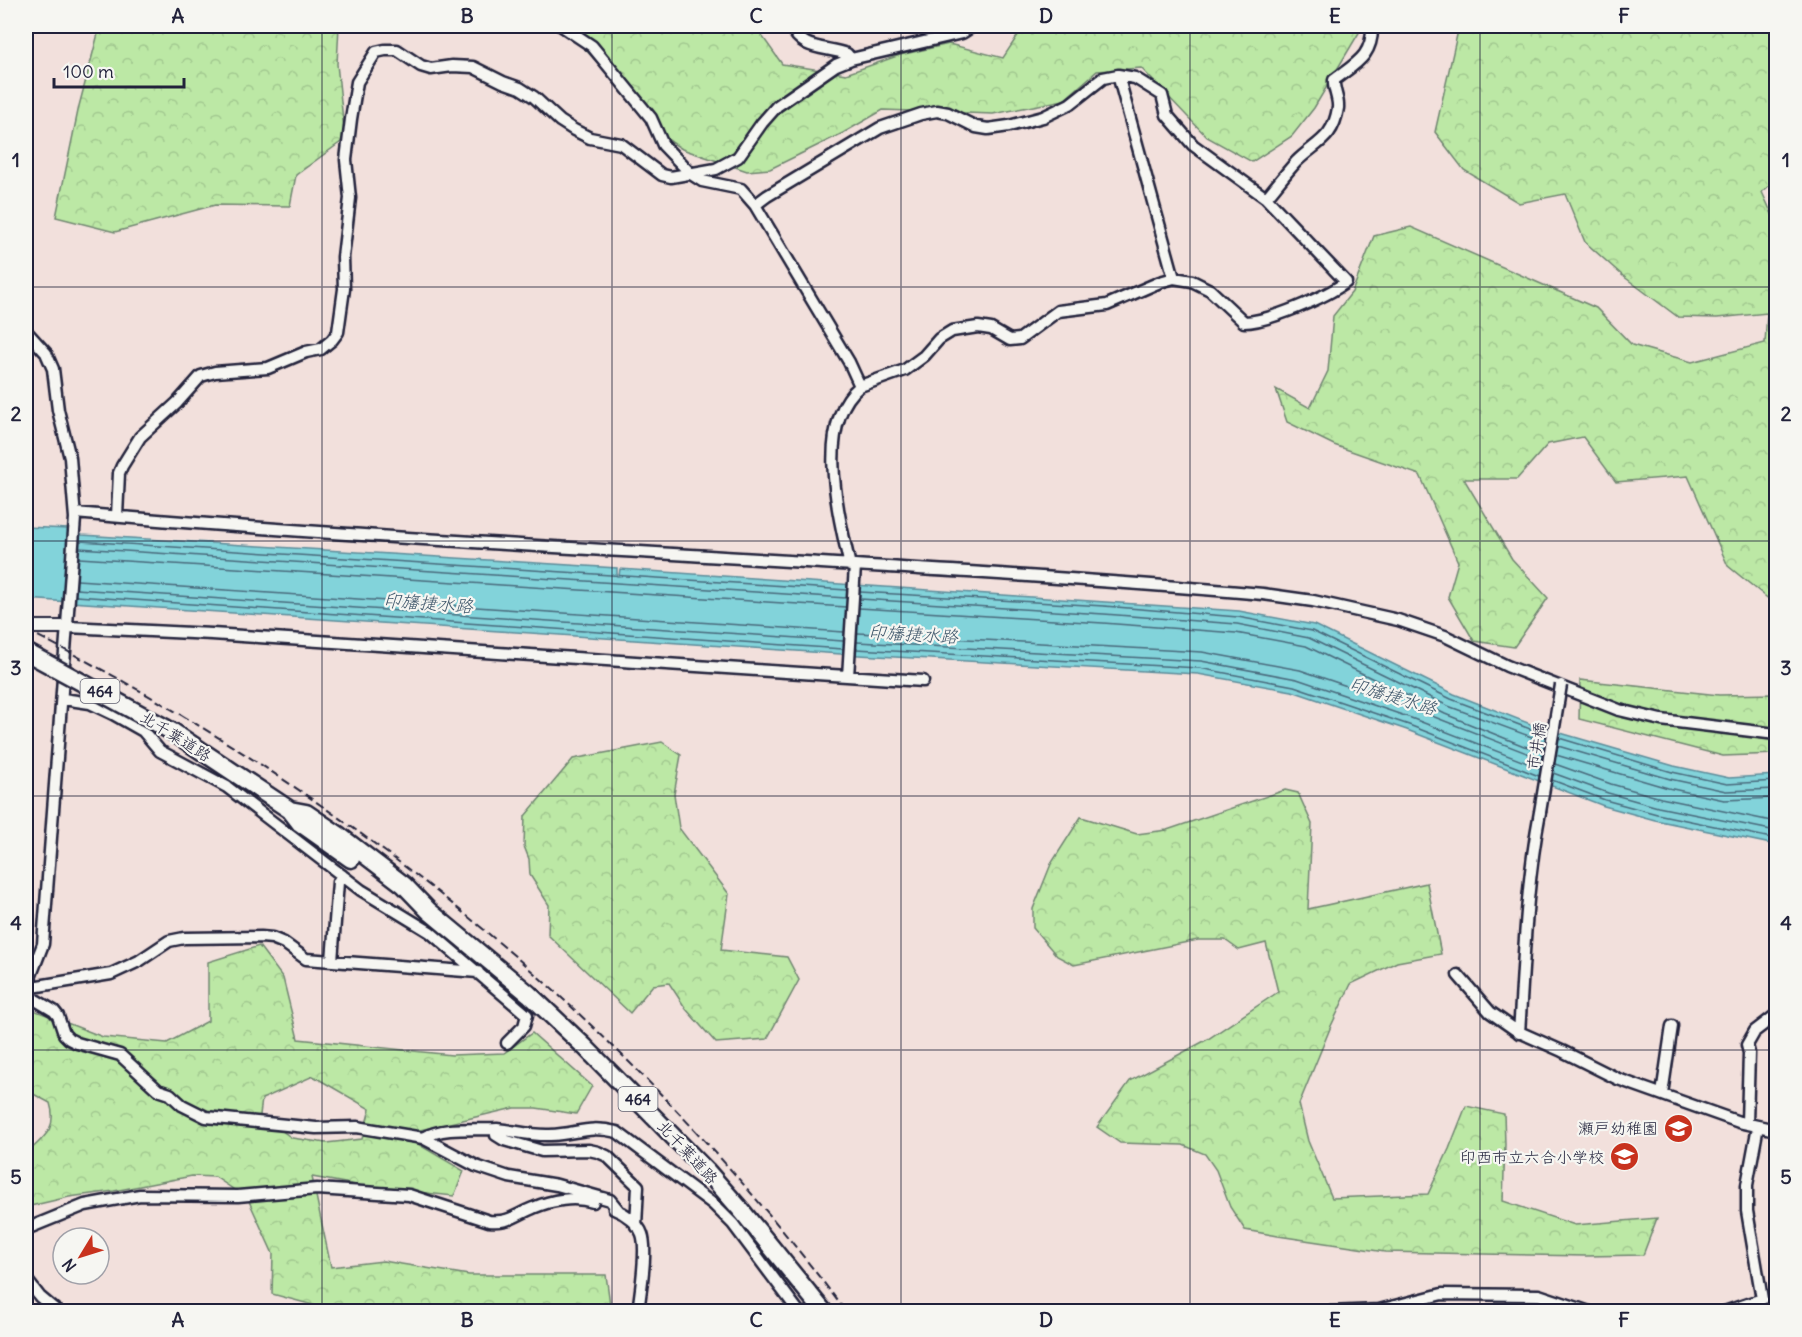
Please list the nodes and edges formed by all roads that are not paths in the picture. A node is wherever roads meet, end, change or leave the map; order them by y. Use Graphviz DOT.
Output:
graph roads {
  1 [pos="562,26"];
  2 [pos="791,26"];
  3 [pos="973,26"];
  4 [pos="1372,26"];
  5 [pos="851,59"];
  6 [pos="1118,75"];
  7 [pos="691,174"];
  8 [pos="1266,198"];
  9 [pos="755,205"];
  10 [pos="1174,278"];
  11 [pos="26,331"];
  12 [pos="860,386"];
  13 [pos="75,515"];
  14 [pos="117,516"];
  15 [pos="853,566"];
  16 [pos="26,627"];
  17 [pos="68,627"];
  18 [pos="26,651"];
  19 [pos="848,676"];
  20 [pos="923,681"];
  21 [pos="1561,685"];
  22 [pos="63,699"];
  23 [pos="1776,734"];
  24 [pos="290,810"];
  25 [pos="349,856"];
  26 [pos="340,874"];
  27 [pos="429,911"];
  28 [pos="332,961"];
  29 [pos="478,972"];
  30 [pos="1458,975"];
  31 [pos="26,988"];
  32 [pos="1776,1015"];
  33 [pos="1672,1026"];
  34 [pos="1520,1033"];
  35 [pos="507,1042"];
  36 [pos="1662,1094"];
  37 [pos="1752,1125"];
  38 [pos="497,1129"];
  39 [pos="1776,1130"];
  40 [pos="423,1138"];
  41 [pos="619,1210"];
  42 [pos="636,1226"];
  43 [pos="26,1229"];
  44 [pos="26,1279"];
  45 [pos="57,1311"];
  46 [pos="638,1311"];
  47 [pos="799,1311"];
  48 [pos="824,1311"];
  49 [pos="1328,1311"];
  50 [pos="1590,1311"];
  51 [pos="1724,1311"];
  1 -- 7 [label="street"];
  2 -- 5 [label="street"];
  3 -- 5 [label="street"];
  4 -- 8 [label="street"];
  5 -- 7 [label="street"];
  6 -- 8 [label="street"];
  6 -- 9 [label="street"];
  6 -- 10 [label="street"];
  7 -- 9 [label="street"];
  7 -- 14 [label="street"];
  8 -- 10 [label="street"];
  9 -- 12 [label="street"];
  10 -- 12 [label="street"];
  11 -- 13 [label="street"];
  12 -- 15 [label="street"];
  13 -- 14 [label="street"];
  13 -- 17 [label="street"];
  14 -- 15 [label="street"];
  15 -- 19 [label="street"];
  15 -- 23 [label="street"];
  16 -- 17 [label="street"];
  17 -- 19 [label="street"];
  17 -- 22 [label="street"];
  18 -- 24 [label="highway, 北千葉道路 / 464, bridge"];
  19 -- 20 [label="street"];
  21 -- 34 [label="street, 市井橋, bridge"];
  22 -- 26 [label="street"];
  22 -- 31 [label="street"];
  24 -- 25 [label="highway, 北千葉道路 / 464"];
  24 -- 27 [label="highway, 北千葉道路 / 464"];
  25 -- 26 [label="street"];
  25 -- 27 [label="highway, 北千葉道路 / 464"];
  26 -- 28 [label="street"];
  26 -- 29 [label="street"];
  27 -- 48 [label="highway, 北千葉道路 / 464"];
  28 -- 29 [label="street"];
  28 -- 31 [label="street"];
  29 -- 35 [label="street"];
  30 -- 34 [label="street"];
  31 -- 40 [label="street"];
  32 -- 37 [label="street"];
  33 -- 36 [label="street"];
  34 -- 36 [label="street"];
  36 -- 37 [label="street"];
  37 -- 39 [label="street"];
  37 -- 51 [label="street"];
  38 -- 40 [label="street"];
  38 -- 42 [label="street"];
  38 -- 47 [label="street"];
  40 -- 41 [label="street"];
  41 -- 42 [label="street"];
  41 -- 43 [label="street"];
  42 -- 46 [label="street"];
  44 -- 45 [label="street"];
  49 -- 50 [label="street"];
}
